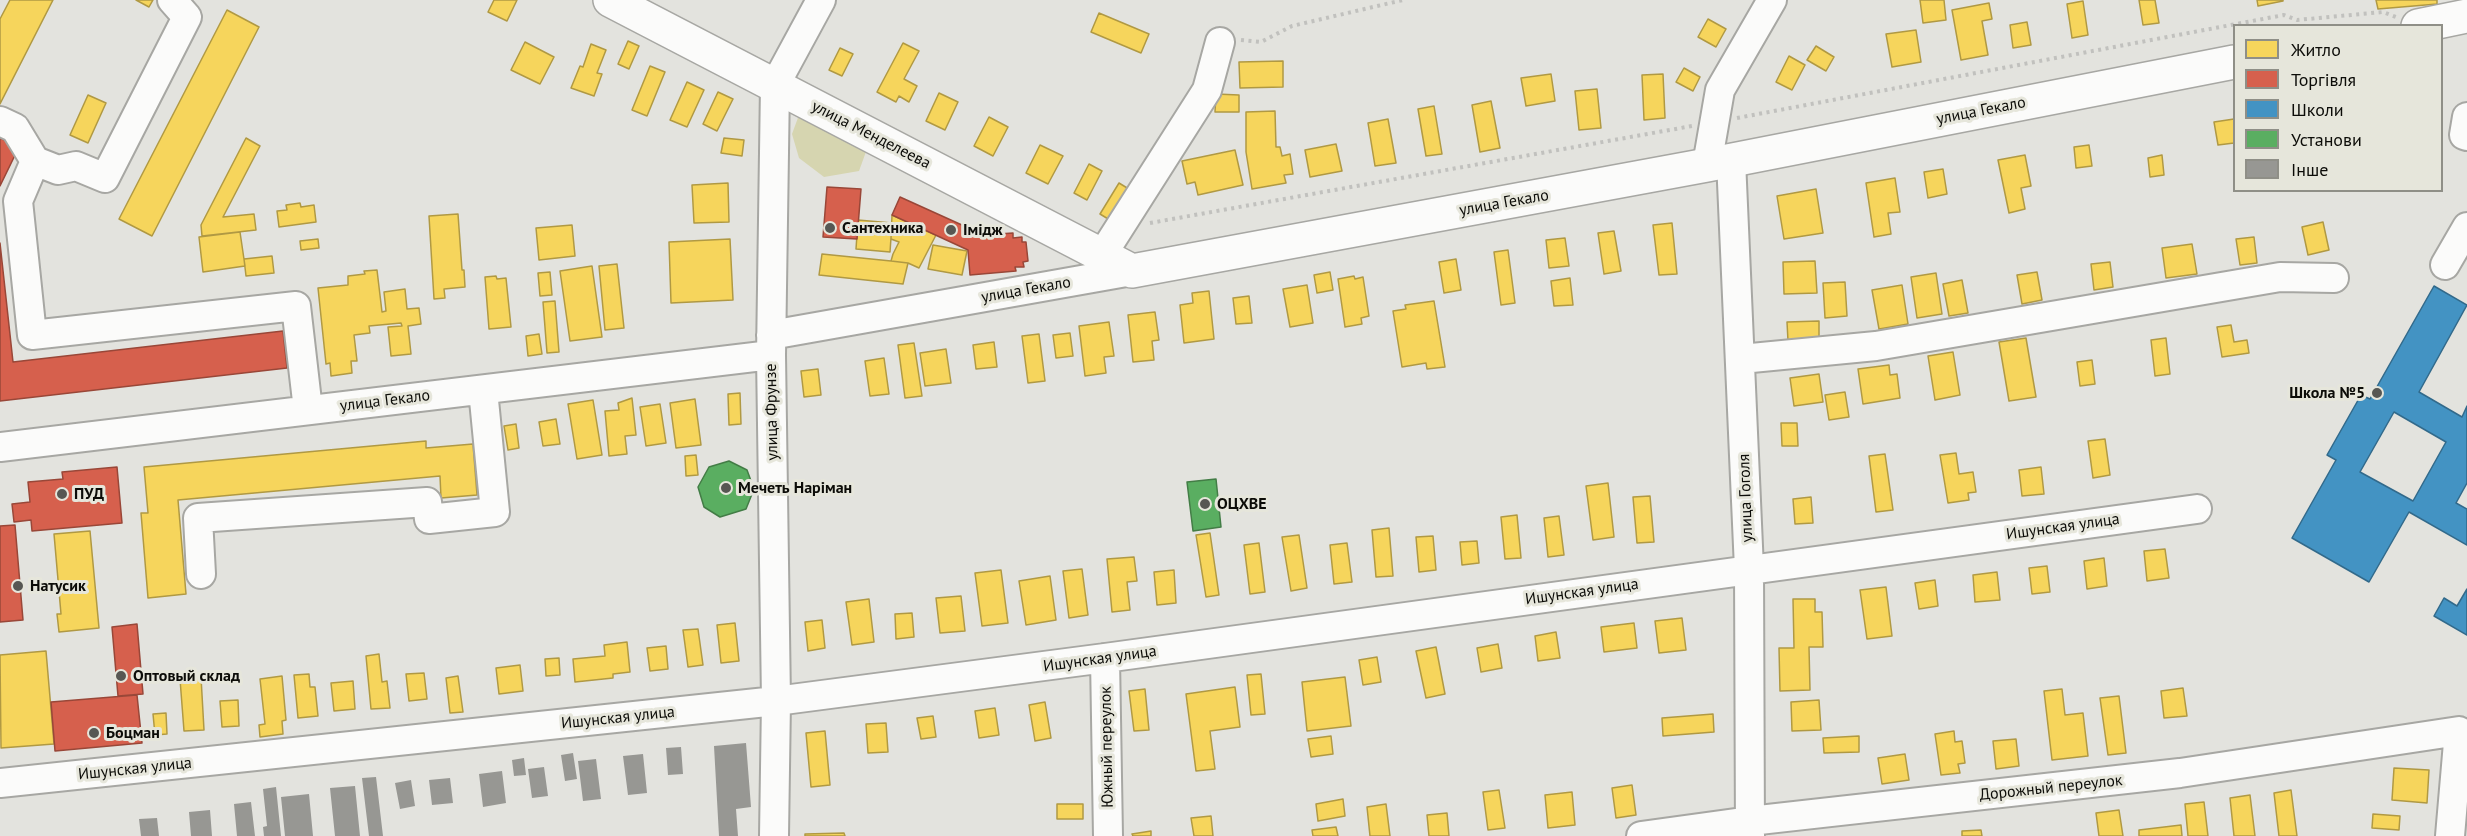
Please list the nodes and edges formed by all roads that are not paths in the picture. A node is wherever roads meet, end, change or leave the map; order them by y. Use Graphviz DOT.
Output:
graph roads {
  1 [pos="172,0"];
  2 [pos="610,0"];
  3 [pos="821,0"];
  4 [pos="1772,0"];
  5 [pos="2467,16"];
  6 [pos="2424,24"];
  7 [pos="1220,42"];
  8 [pos="2233,62"];
  9 [pos="775,85"];
  10 [pos="2467,117"];
  11 [pos="0,121"];
  12 [pos="2467,136"];
  13 [pos="36,161"];
  14 [pos="1719,163"];
  15 [pos="2467,226"];
  16 [pos="1111,242"];
  17 [pos="2445,265"];
  18 [pos="1132,271"];
  19 [pos="2334,278"];
  20 [pos="771,345"];
  21 [pos="1741,359"];
  22 [pos="483,390"];
  23 [pos="308,410"];
  24 [pos="0,447"];
  25 [pos="2197,509"];
  26 [pos="1749,569"];
  27 [pos="201,574"];
  28 [pos="1105,658"];
  29 [pos="776,701"];
  30 [pos="0,783"];
  31 [pos="1750,828"];
  32 [pos="774,836"];
  33 [pos="1108,836"];
  34 [pos="1641,836"];
  35 [pos="2450,836"];
  1 -- 13 [label="street"];
  2 -- 9 [label="main road, улица Менделеева"];
  3 -- 9 [label="street, улица Фрунзе"];
  4 -- 14 [label="street, улица Гоголя"];
  5 -- 6 [label="main road"];
  7 -- 16 [label="street"];
  8 -- 14 [label="main road, улица Гекало"];
  9 -- 16 [label="main road, улица Менделеева"];
  9 -- 20 [label="street, улица Фрунзе"];
  10 -- 12 [label="street"];
  11 -- 13 [label="street"];
  13 -- 23 [label="street"];
  14 -- 18 [label="main road, улица Гекало"];
  14 -- 21 [label="street, улица Гоголя"];
  15 -- 17 [label="street"];
  16 -- 18 [label="main road, улица Менделеева"];
  18 -- 20 [label="street, улица Гекало"];
  19 -- 21 [label="street"];
  20 -- 22 [label="street, улица Гекало"];
  20 -- 29 [label="street, улица Фрунзе"];
  21 -- 26 [label="street, улица Гоголя"];
  22 -- 23 [label="street, улица Гекало"];
  22 -- 27 [label="street"];
  23 -- 24 [label="street, улица Гекало"];
  25 -- 26 [label="street, Ишунская улица"];
  26 -- 28 [label="street, Ишунская улица"];
  26 -- 31 [label="street, улица Гоголя"];
  28 -- 29 [label="street, Ишунская улица"];
  28 -- 33 [label="street, Южный переулок"];
  29 -- 30 [label="street, Ишунская улица"];
  29 -- 32 [label="street, улица Фрунзе"];
  31 -- 34 [label="street, Дорожный переулок"];
  31 -- 35 [label="street, Дорожный переулок"];
}
